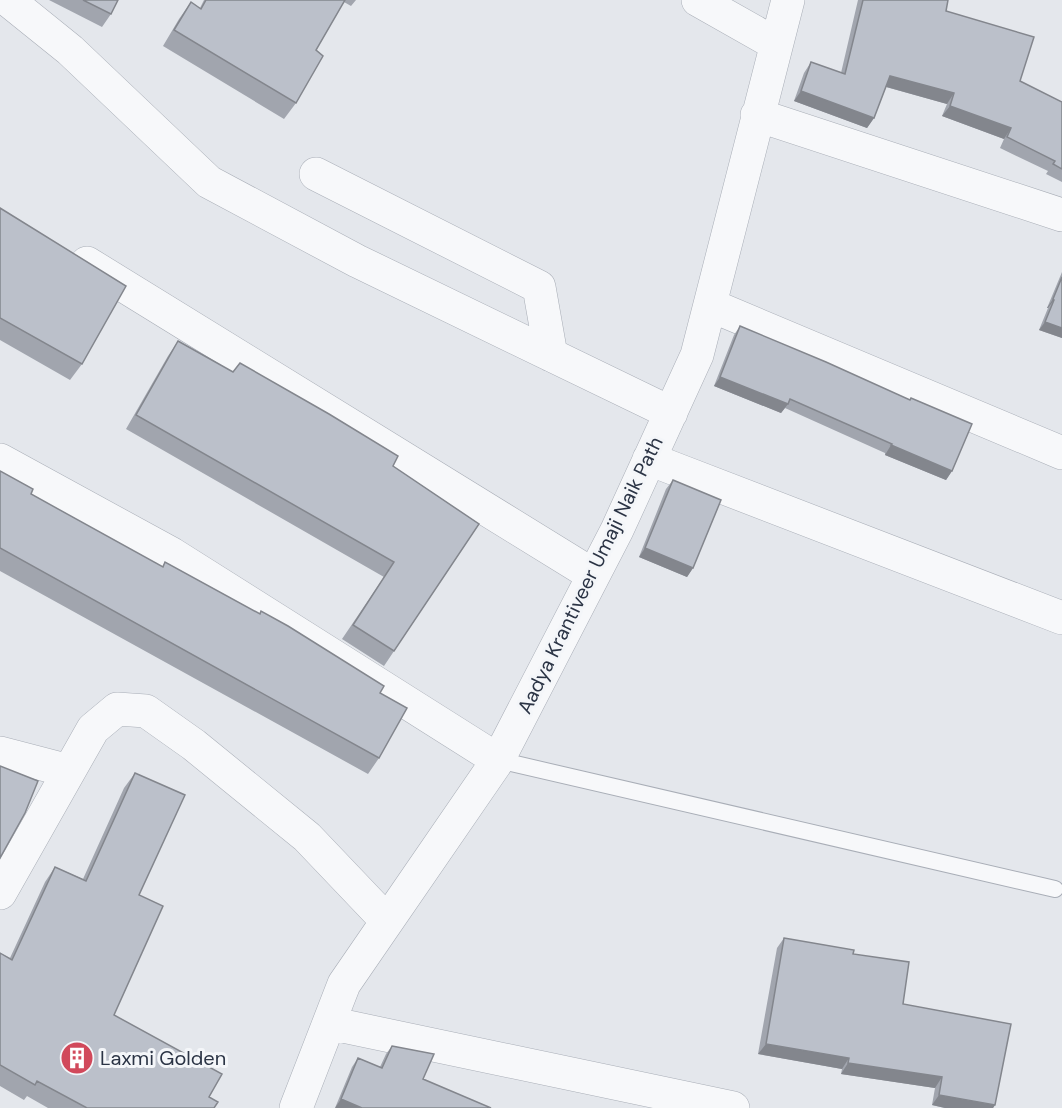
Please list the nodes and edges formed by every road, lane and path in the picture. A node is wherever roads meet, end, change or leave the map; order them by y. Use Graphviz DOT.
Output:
graph roads {
  1 [pos="8,0"];
  2 [pos="698,0"];
  3 [pos="788,0"];
  4 [pos="776,44"];
  5 [pos="757,115"];
  6 [pos="316,174"];
  7 [pos="1062,215"];
  8 [pos="60,247"];
  9 [pos="710,305"];
  10 [pos="551,355"];
  11 [pos="670,413"];
  12 [pos="1062,453"];
  13 [pos="649,459"];
  14 [pos="0,460"];
  15 [pos="593,575"];
  16 [pos="1062,618"];
  17 [pos="0,753"];
  18 [pos="498,760"];
  19 [pos="69,771"];
  20 [pos="1055,888"];
  21 [pos="0,892"];
  22 [pos="387,921"];
  23 [pos="329,1023"];
  24 [pos="296,1108"];
  25 [pos="733,1108"];
  1 -- 10 [label="street"];
  2 -- 4 [label="street"];
  3 -- 4 [label="street, Aadya Krantiveer Umaji Naik Path"];
  4 -- 5 [label="street, Aadya Krantiveer Umaji Naik Path"];
  5 -- 7 [label="street"];
  5 -- 9 [label="street, Aadya Krantiveer Umaji Naik Path"];
  6 -- 10 [label="street"];
  8 -- 15 [label="street"];
  9 -- 11 [label="street, Aadya Krantiveer Umaji Naik Path"];
  9 -- 12 [label="street"];
  10 -- 11 [label="street"];
  11 -- 13 [label="street, Aadya Krantiveer Umaji Naik Path"];
  13 -- 15 [label="street, Aadya Krantiveer Umaji Naik Path"];
  13 -- 16 [label="street"];
  14 -- 18 [label="street"];
  15 -- 18 [label="street, Aadya Krantiveer Umaji Naik Path"];
  17 -- 19 [label="street"];
  18 -- 20 [label="lane"];
  18 -- 22 [label="street, Aadya Krantiveer Umaji Naik Path"];
  19 -- 21 [label="street"];
  19 -- 22 [label="street"];
  22 -- 23 [label="street, Aadya Krantiveer Umaji Naik Path"];
  23 -- 24 [label="street, Aadya Krantiveer Umaji Naik Path"];
  23 -- 25 [label="street"];
}
